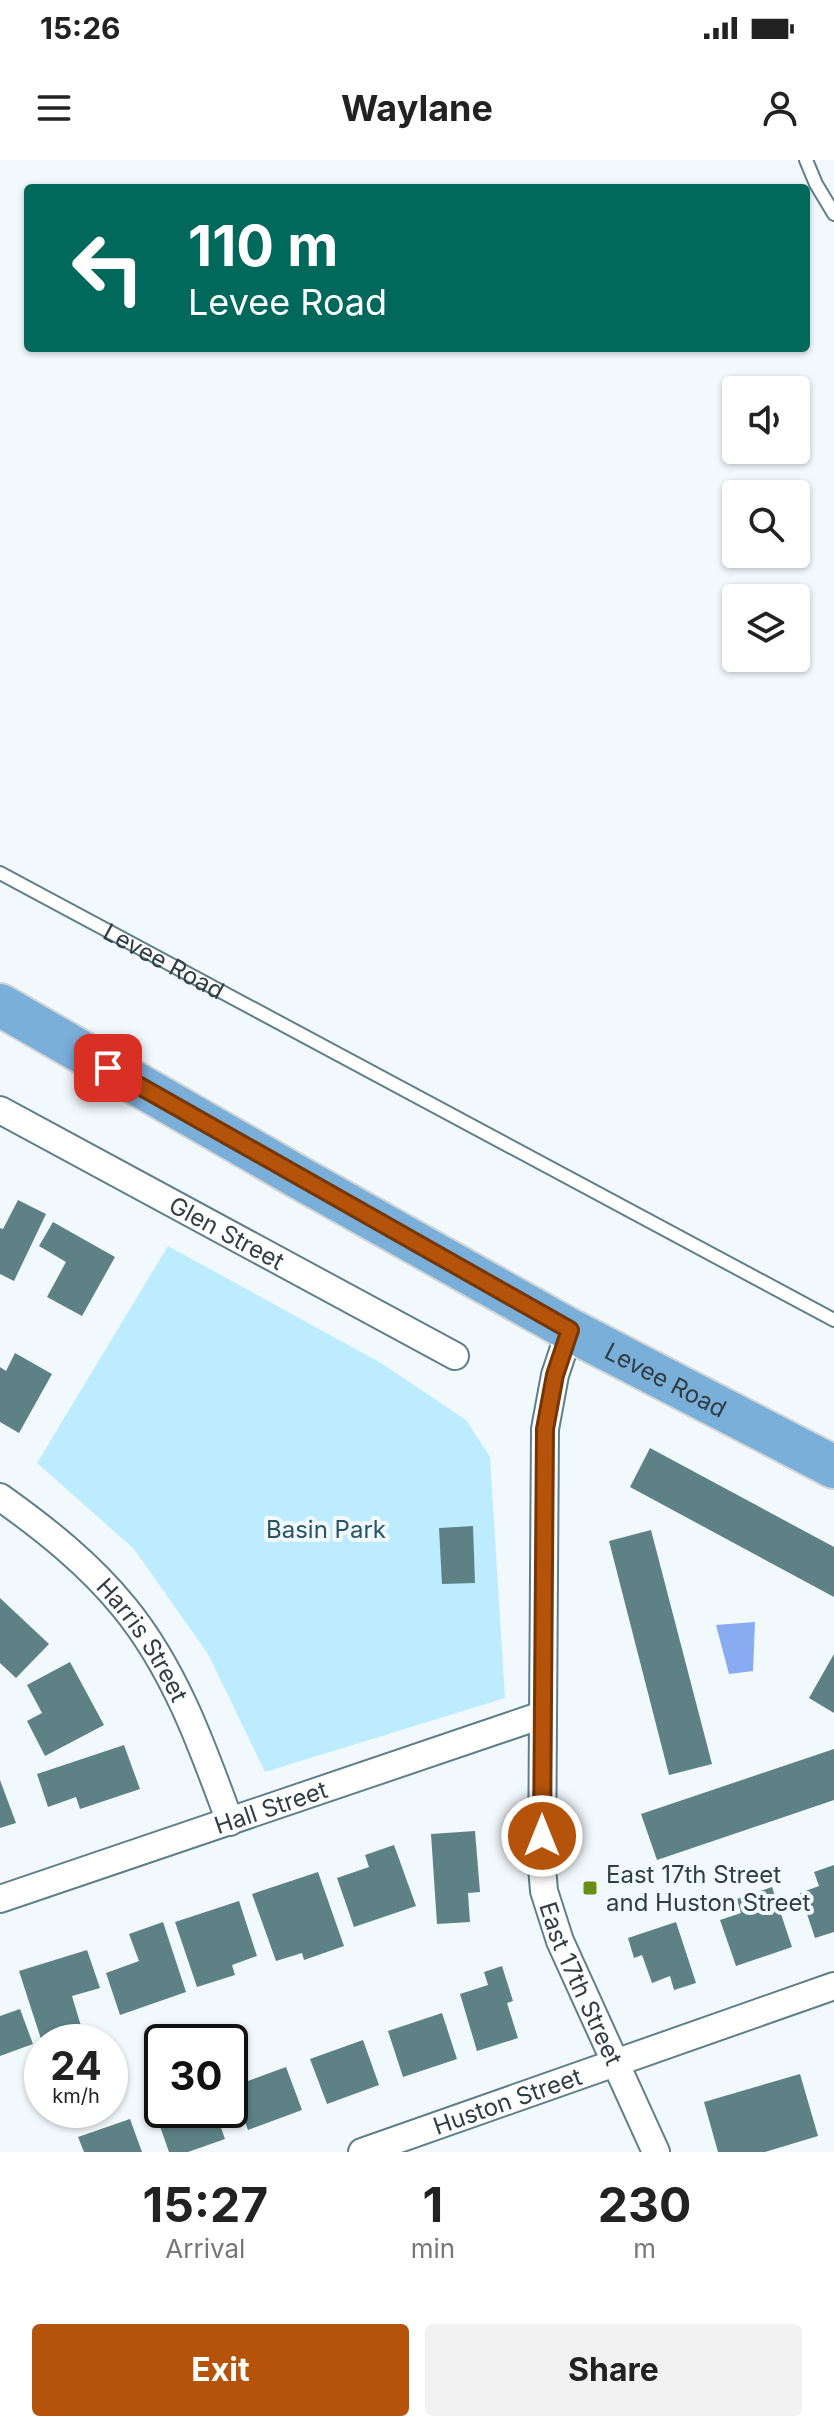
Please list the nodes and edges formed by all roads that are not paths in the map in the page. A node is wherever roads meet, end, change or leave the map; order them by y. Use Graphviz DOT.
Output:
graph roads {
  1 [pos="806,160"];
  2 [pos="834,214"];
  3 [pos="0,873"];
  4 [pos="0,1005"];
  5 [pos="0,1110"];
  6 [pos="834,1320"];
  7 [pos="570,1330"];
  8 [pos="455,1356"];
  9 [pos="834,1467"];
  10 [pos="0,1497"];
  11 [pos="542,1715"];
  12 [pos="230,1822"];
  13 [pos="0,1899"];
  14 [pos="834,1986"];
  15 [pos="616,2064"];
  16 [pos="362,2152"];
  17 [pos="656,2152"];
  1 -- 2 [label="lane"];
  3 -- 6 [label="lane, Levee Road"];
  4 -- 7 [label="highway, Levee Road"];
  5 -- 8 [label="street, Glen Street"];
  7 -- 9 [label="highway, Levee Road"];
  7 -- 11 [label="street, East 17th Street"];
  10 -- 12 [label="street, Harris Street"];
  11 -- 12 [label="street, Hall Street"];
  11 -- 15 [label="street, East 17th Street"];
  12 -- 13 [label="street, Hall Street"];
  14 -- 15 [label="street, Huston Street"];
  15 -- 16 [label="street, Huston Street"];
  15 -- 17 [label="street, East 17th Street"];
}
